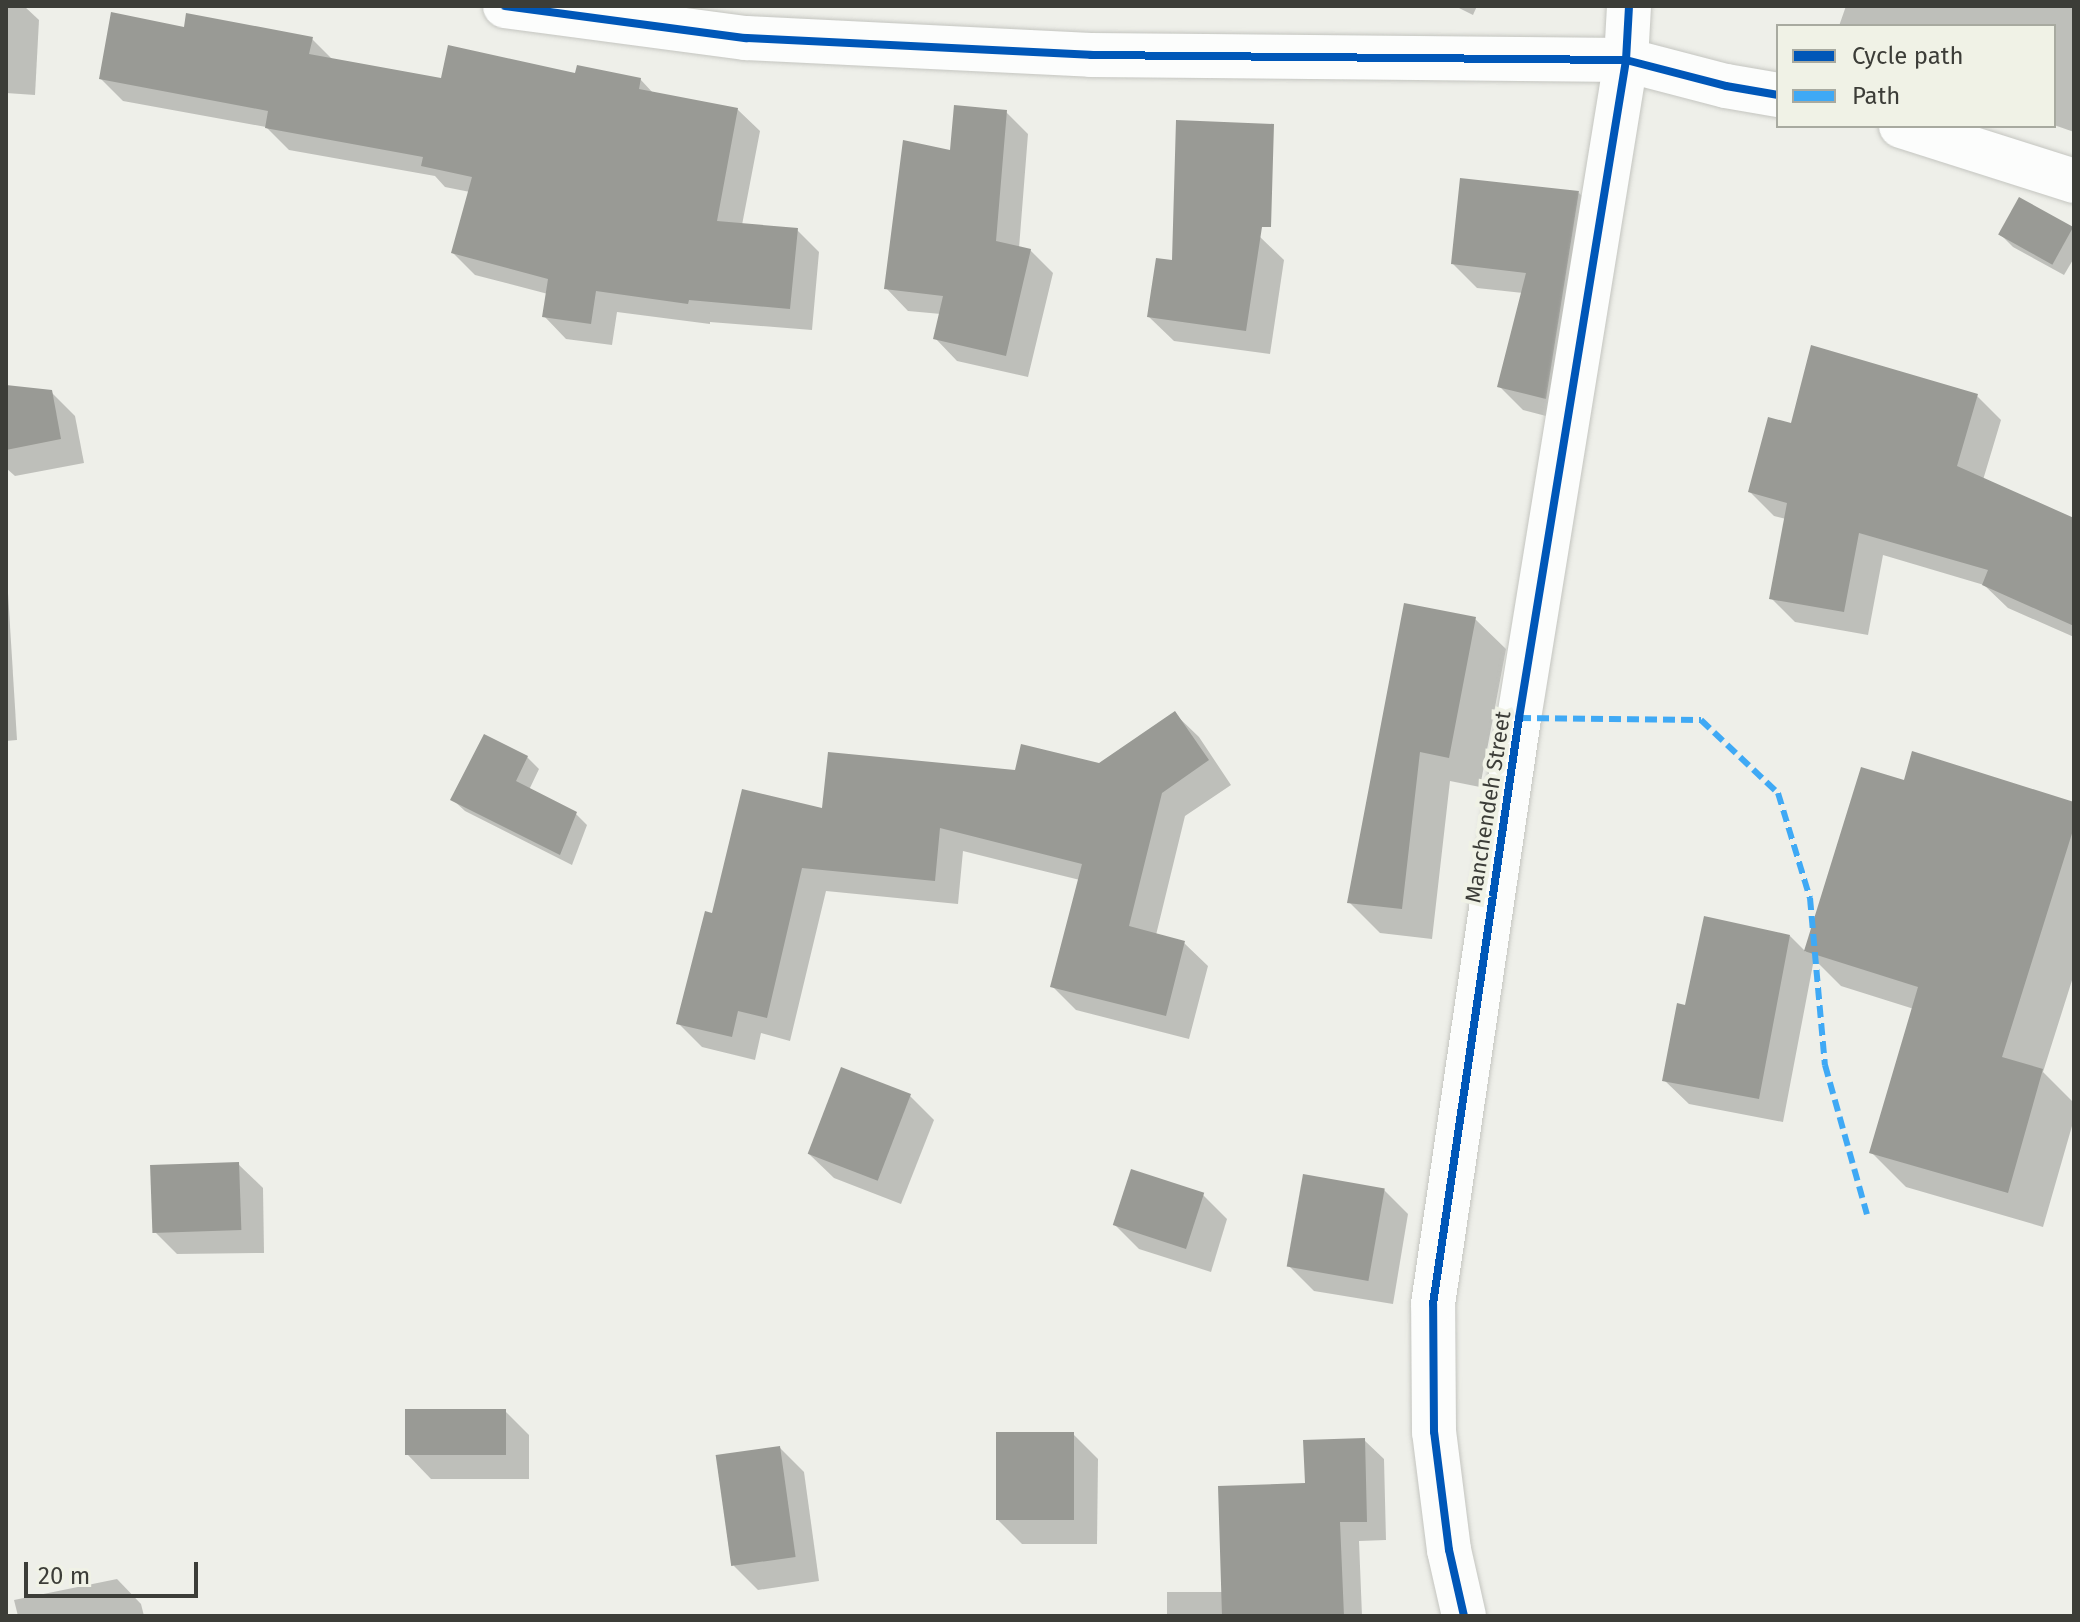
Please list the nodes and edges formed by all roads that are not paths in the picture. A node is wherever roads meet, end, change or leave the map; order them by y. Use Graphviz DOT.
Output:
graph roads {
  1 [pos="505,6"];
  2 [pos="1629,6"];
  3 [pos="1626,60"];
  4 [pos="1776,95"];
  5 [pos="1907,128"];
  6 [pos="2074,181"];
  7 [pos="1464,1616"];
  1 -- 3 [label="street"];
  2 -- 3 [label="street, Manchendeh Street"];
  3 -- 4 [label="street"];
  3 -- 7 [label="street, Manchendeh Street"];
  5 -- 6 [label="street"];
}
